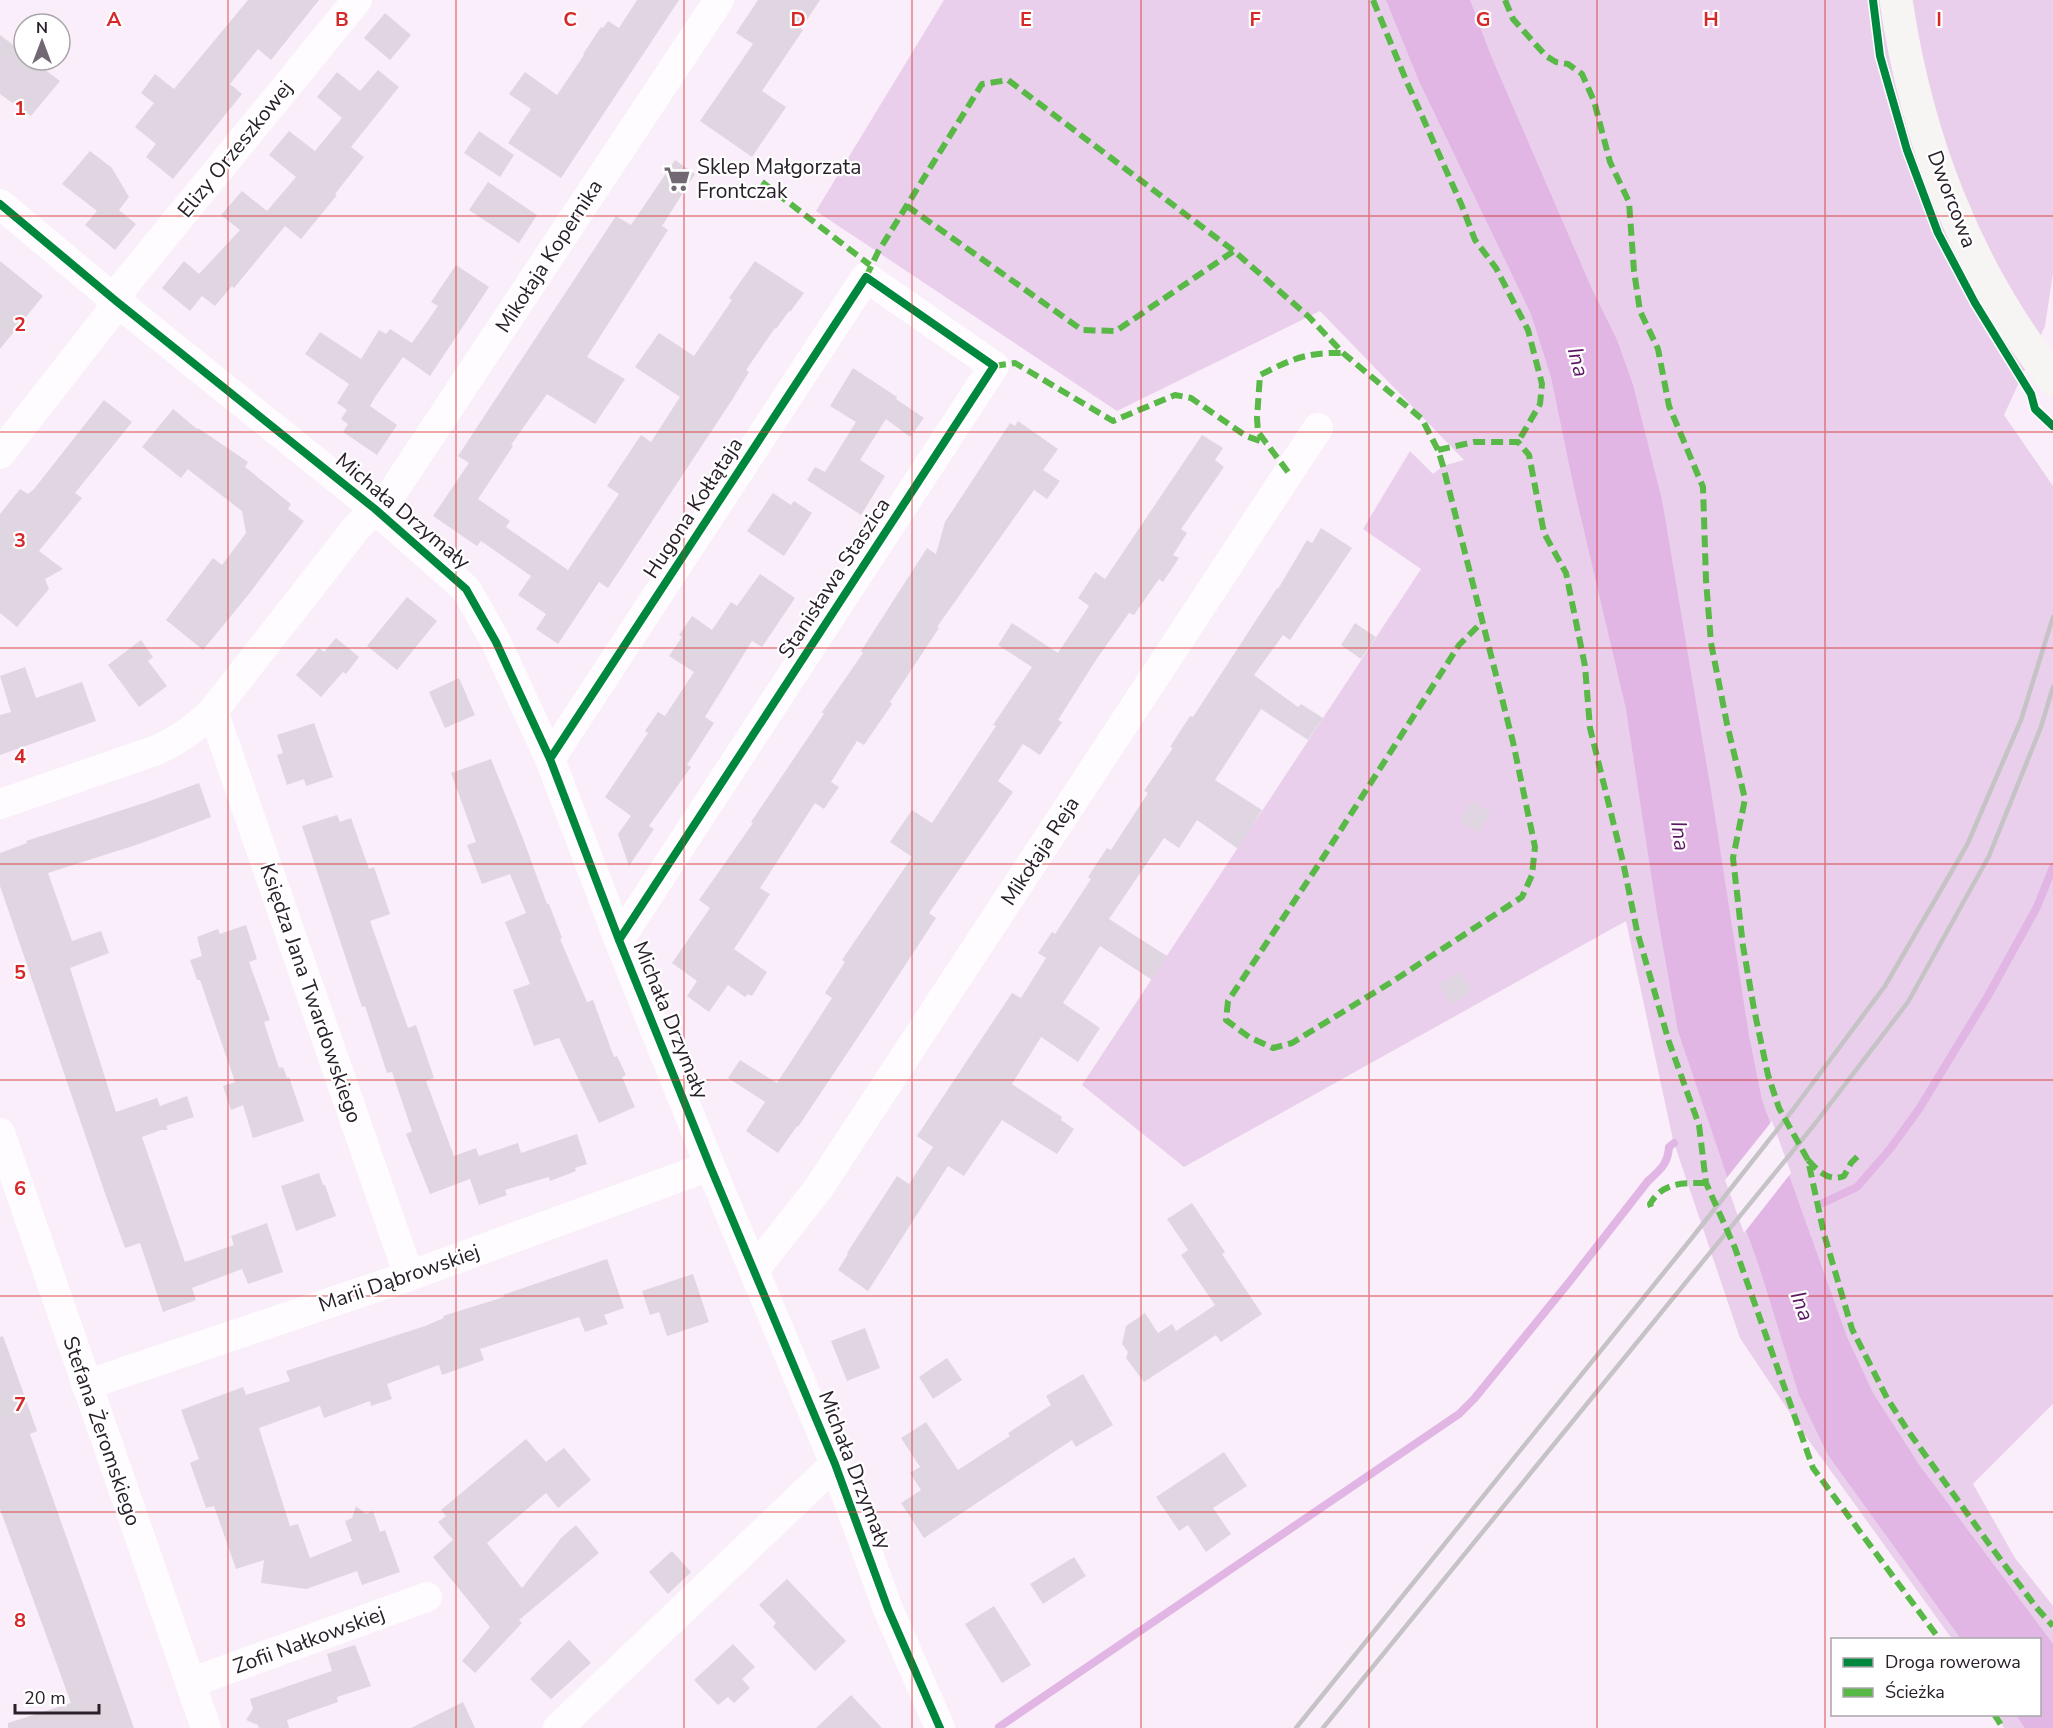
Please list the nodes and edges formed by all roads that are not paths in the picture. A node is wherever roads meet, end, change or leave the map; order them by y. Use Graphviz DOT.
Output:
graph roads {
  1 [pos="357,0"];
  2 [pos="719,0"];
  3 [pos="1896,0"];
  4 [pos="0,204"];
  5 [pos="866,277"];
  6 [pos="116,301"];
  7 [pos="2053,379"];
  8 [pos="1318,428"];
  9 [pos="0,454"];
  10 [pos="375,509"];
  11 [pos="213,711"];
  12 [pos="550,759"];
  13 [pos="0,804"];
  14 [pos="619,939"];
  15 [pos="0,1133"];
  16 [pos="710,1166"];
  17 [pos="755,1269"];
  18 [pos="409,1276"];
  19 [pos="86,1385"];
  20 [pos="835,1464"];
  21 [pos="427,1597"];
  22 [pos="190,1683"];
  23 [pos="206,1728"];
  24 [pos="558,1728"];
  25 [pos="940,1728"];
  1 -- 6 [label="street, Elizy Orzeszkowej"];
  2 -- 10 [label="street, Mikołaja Kopernika"];
  3 -- 7 [label="street, Dworcowa"];
  4 -- 6 [label="street, Michała Drzymały"];
  5 -- 12 [label="street, Hugona Kołłątaja"];
  5 -- 14 [label="street, Stanisława Staszica"];
  6 -- 9 [label="street, Elizy Orzeszkowej"];
  6 -- 10 [label="street, Michała Drzymały"];
  8 -- 17 [label="street, Mikołaja Reja"];
  10 -- 11 [label="street, Mikołaja Kopernika"];
  10 -- 12 [label="street, Michała Drzymały"];
  11 -- 13 [label="street, Mikołaja Kopernika"];
  11 -- 18 [label="street, Księdza Jana Twardowskiego"];
  12 -- 14 [label="street, Michała Drzymały"];
  14 -- 16 [label="street, Michała Drzymały"];
  15 -- 19 [label="street, Stefana Żeromskiego"];
  16 -- 17 [label="street, Michała Drzymały"];
  16 -- 18 [label="street, Marii Dąbrowskiej"];
  17 -- 20 [label="street, Michała Drzymały"];
  18 -- 19 [label="street, Marii Dąbrowskiej"];
  19 -- 22 [label="street, Stefana Żeromskiego"];
  20 -- 24 [label="street"];
  20 -- 25 [label="street, Michała Drzymały"];
  21 -- 22 [label="street, Zofii Nałkowskiej"];
  22 -- 23 [label="street, Stefana Żeromskiego"];
}
